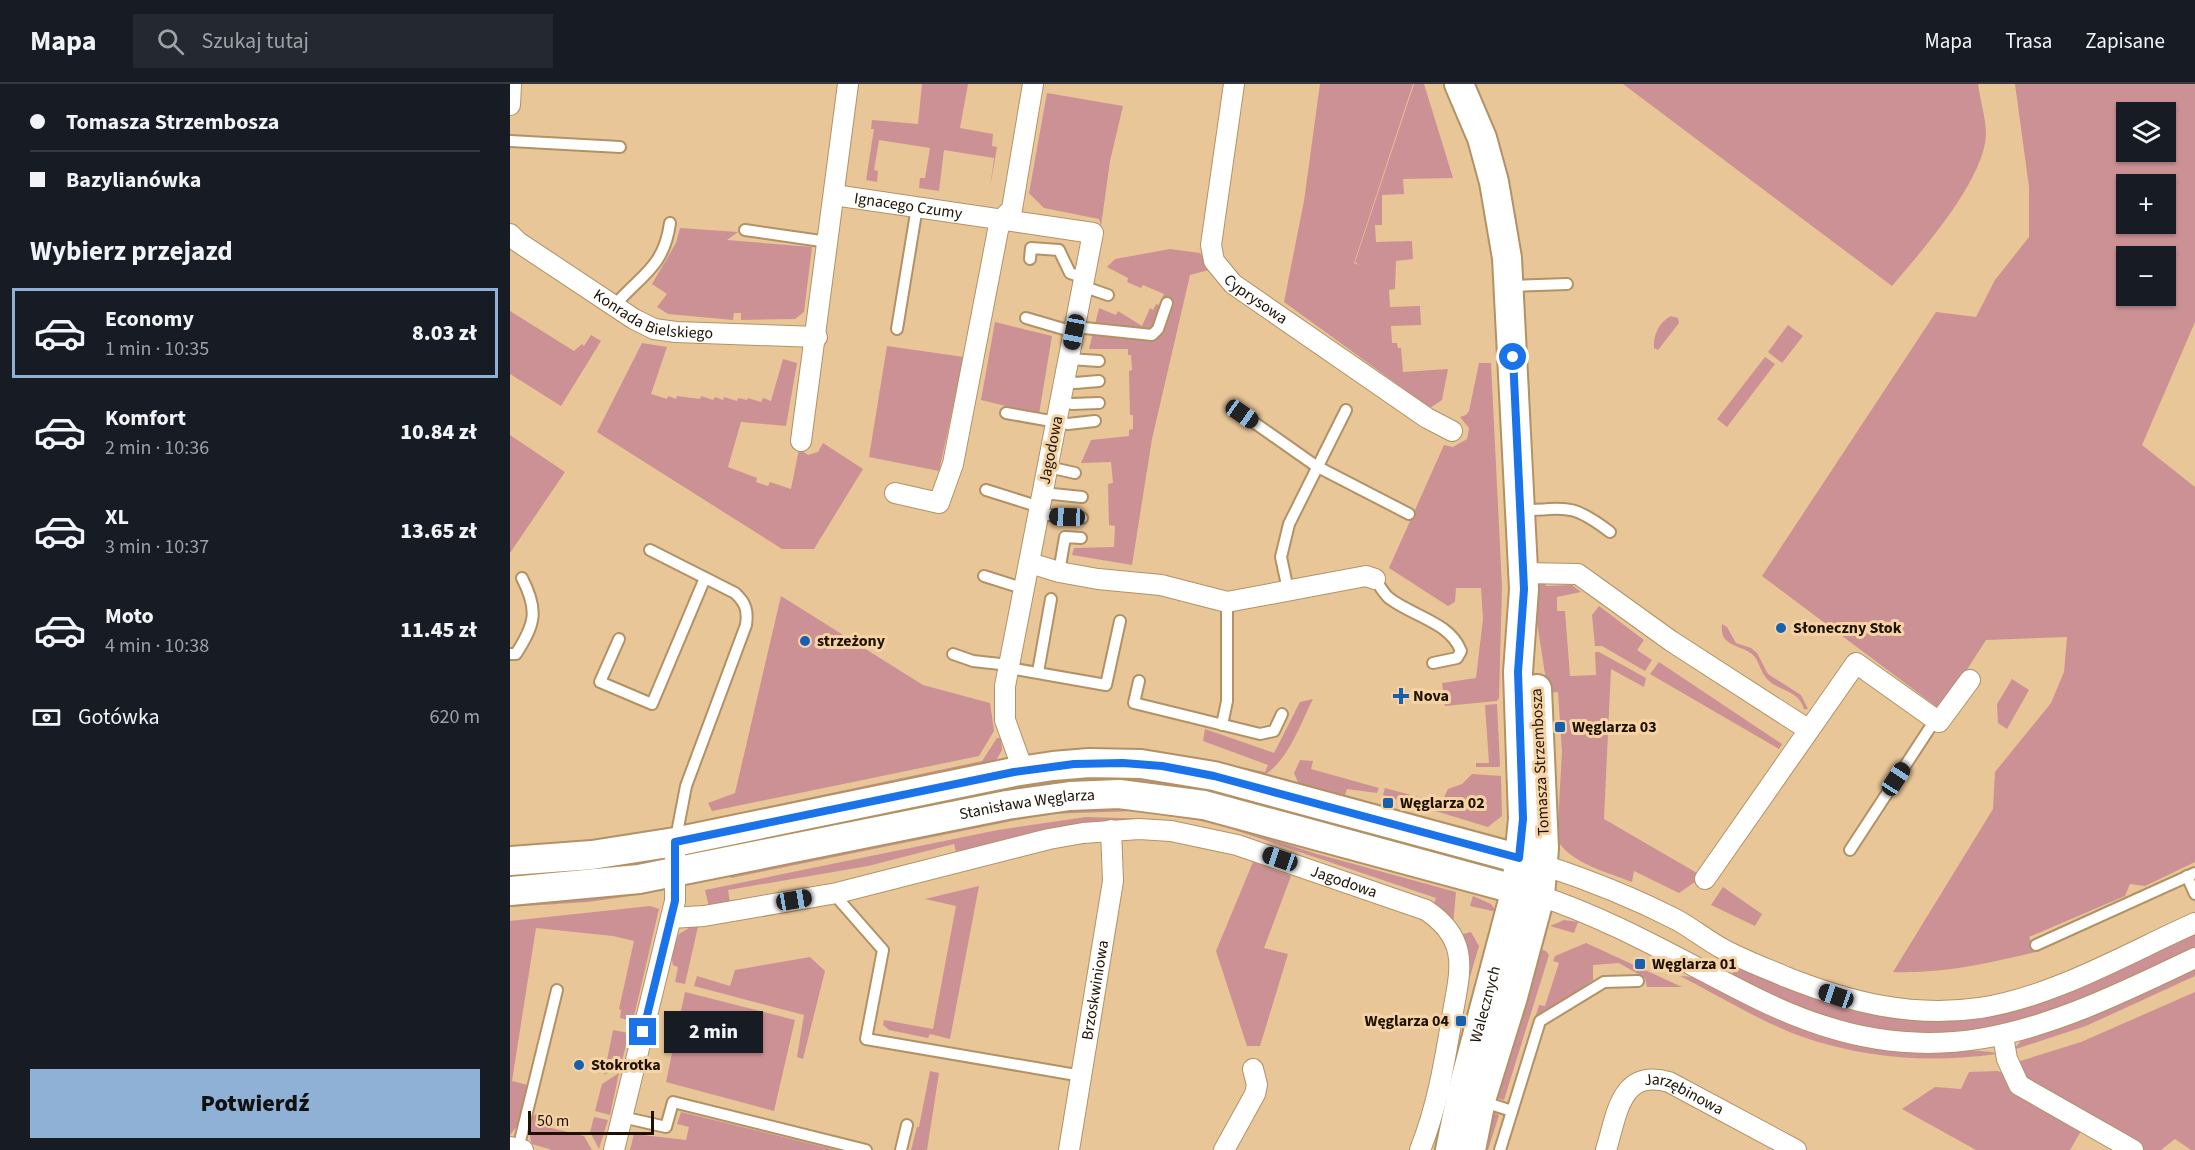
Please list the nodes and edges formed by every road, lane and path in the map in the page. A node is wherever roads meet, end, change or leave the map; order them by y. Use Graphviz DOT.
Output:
graph roads {
  1 [pos="511,84"];
  2 [pos="848,84"];
  3 [pos="1033,84"];
  4 [pos="1234,84"];
  5 [pos="1459,84"];
  6 [pos="510,105"];
  7 [pos="510,141"];
  8 [pos="620,147"];
  9 [pos="834,195"];
  10 [pos="917,207"];
  11 [pos="1002,219"];
  12 [pos="670,223"];
  13 [pos="745,230"];
  14 [pos="1092,233"];
  15 [pos="510,234"];
  16 [pos="828,242"];
  17 [pos="1030,259"];
  18 [pos="1083,282"];
  19 [pos="1567,284"];
  20 [pos="1509,286"];
  21 [pos="1108,295"];
  22 [pos="1167,303"];
  23 [pos="614,306"];
  24 [pos="1026,318"];
  25 [pos="897,328"];
  26 [pos="1075,329"];
  27 [pos="817,337"];
  28 [pos="1069,359"];
  29 [pos="1098,361"];
  30 [pos="1065,380"];
  31 [pos="1099,381"];
  32 [pos="1061,400"];
  33 [pos="1099,403"];
  34 [pos="1346,410"];
  35 [pos="1006,413"];
  36 [pos="1242,414"];
  37 [pos="1057,421"];
  38 [pos="1095,421"];
  39 [pos="1452,431"];
  40 [pos="801,441"];
  41 [pos="1316,466"];
  42 [pos="1048,467"];
  43 [pos="1075,473"];
  44 [pos="986,490"];
  45 [pos="895,493"];
  46 [pos="1082,497"];
  47 [pos="1041,504"];
  48 [pos="1520,511"];
  49 [pos="1409,514"];
  50 [pos="1082,518"];
  51 [pos="1610,532"];
  52 [pos="1081,538"];
  53 [pos="650,550"];
  54 [pos="1030,563"];
  55 [pos="1059,572"];
  56 [pos="984,576"];
  57 [pos="522,578"];
  58 [pos="705,578"];
  59 [pos="1375,579"];
  60 [pos="1523,581"];
  61 [pos="1025,589"];
  62 [pos="1288,590"];
  63 [pos="1051,599"];
  64 [pos="1227,602"];
  65 [pos="1120,621"];
  66 [pos="619,639"];
  67 [pos="510,654"];
  68 [pos="953,654"];
  69 [pos="1433,663"];
  70 [pos="1009,666"];
  71 [pos="1038,672"];
  72 [pos="1970,680"];
  73 [pos="1139,681"];
  74 [pos="1282,714"];
  75 [pos="1935,720"];
  76 [pos="1222,725"];
  77 [pos="1809,730"];
  78 [pos="1023,770"];
  79 [pos="1111,830"];
  80 [pos="675,842"];
  81 [pos="1850,850"];
  82 [pos="510,861"];
  83 [pos="1531,861"];
  84 [pos="676,873"];
  85 [pos="2191,874"];
  86 [pos="1705,879"];
  87 [pos="510,891"];
  88 [pos="837,893"];
  89 [pos="1528,893"];
  90 [pos="2195,894"];
  91 [pos="671,918"];
  92 [pos="2195,922"];
  93 [pos="1451,935"];
  94 [pos="2036,945"];
  95 [pos="2195,958"];
  96 [pos="1638,981"];
  97 [pos="557,990"];
  98 [pos="2003,1036"];
  99 [pos="1253,1069"];
  100 [pos="1082,1076"];
  101 [pos="1480,1100"];
  102 [pos="1512,1111"];
  103 [pos="622,1117"];
  104 [pos="907,1125"];
  105 [pos="517,1148"];
  106 [pos="614,1150"];
  107 [pos="866,1150"];
  108 [pos="901,1150"];
  109 [pos="1069,1150"];
  110 [pos="1224,1150"];
  111 [pos="1420,1150"];
  112 [pos="1450,1150"];
  113 [pos="1471,1150"];
  114 [pos="1500,1150"];
  115 [pos="1606,1150"];
  116 [pos="1796,1150"];
  117 [pos="2133,1150"];
  1 -- 6 [label="street"];
  2 -- 9 [label="street, Ignacego Czumy"];
  3 -- 11 [label="street"];
  4 -- 39 [label="street, Cyprysowa"];
  5 -- 20 [label="street, Tomasza Strzembosza"];
  7 -- 8 [label="lane"];
  9 -- 10 [label="street, Ignacego Czumy"];
  9 -- 16 [label="street"];
  10 -- 11 [label="street, Ignacego Czumy"];
  10 -- 25 [label="lane"];
  11 -- 14 [label="street, Ignacego Czumy"];
  11 -- 45 [label="street"];
  12 -- 23 [label="lane"];
  13 -- 16 [label="lane"];
  14 -- 18 [label="street, Jagodowa"];
  15 -- 23 [label="street, Konrada Bielskiego"];
  16 -- 27 [label="street"];
  17 -- 18 [label="lane"];
  18 -- 21 [label="lane"];
  18 -- 26 [label="street, Jagodowa"];
  19 -- 20 [label="lane"];
  20 -- 48 [label="street, Tomasza Strzembosza"];
  22 -- 26 [label="lane"];
  23 -- 27 [label="street, Konrada Bielskiego"];
  24 -- 26 [label="lane"];
  26 -- 28 [label="street, Jagodowa"];
  27 -- 40 [label="street"];
  28 -- 29 [label="lane"];
  28 -- 30 [label="street, Jagodowa"];
  30 -- 31 [label="lane"];
  30 -- 32 [label="street, Jagodowa"];
  32 -- 33 [label="lane"];
  32 -- 37 [label="street, Jagodowa"];
  34 -- 41 [label="lane"];
  35 -- 37 [label="lane"];
  36 -- 41 [label="lane"];
  37 -- 38 [label="lane"];
  37 -- 42 [label="street, Jagodowa"];
  41 -- 49 [label="lane"];
  41 -- 62 [label="lane"];
  42 -- 43 [label="lane"];
  42 -- 47 [label="street, Jagodowa"];
  44 -- 47 [label="lane"];
  46 -- 47 [label="lane"];
  47 -- 50 [label="lane"];
  47 -- 54 [label="street, Jagodowa"];
  48 -- 51 [label="lane"];
  48 -- 60 [label="street, Tomasza Strzembosza"];
  52 -- 55 [label="lane"];
  53 -- 58 [label="lane"];
  54 -- 55 [label="street"];
  54 -- 61 [label="street, Jagodowa"];
  55 -- 64 [label="street"];
  56 -- 61 [label="lane"];
  57 -- 67 [label="lane"];
  58 -- 66 [label="lane"];
  58 -- 80 [label="lane"];
  59 -- 62 [label="street"];
  59 -- 69 [label="lane"];
  60 -- 77 [label="street"];
  60 -- 83 [label="street, Tomasza Strzembosza"];
  61 -- 70 [label="street, Jagodowa"];
  62 -- 64 [label="street"];
  63 -- 71 [label="lane"];
  64 -- 76 [label="lane"];
  65 -- 71 [label="lane"];
  68 -- 70 [label="lane"];
  70 -- 71 [label="lane"];
  70 -- 78 [label="street, Jagodowa"];
  72 -- 75 [label="street"];
  73 -- 76 [label="lane"];
  74 -- 76 [label="lane"];
  75 -- 77 [label="street"];
  75 -- 81 [label="lane"];
  77 -- 86 [label="street"];
  78 -- 80 [label="street, Stanisława Węglarza"];
  78 -- 83 [label="street, Stanisława Węglarza"];
  79 -- 88 [label="street, Jagodowa"];
  79 -- 93 [label="street, Jagodowa"];
  79 -- 100 [label="street, Brzoskwiniowa"];
  80 -- 82 [label="street, Stanisława Węglarza"];
  80 -- 84 [label="street"];
  83 -- 89 [label="street, Walecznych"];
  83 -- 92 [label="street"];
  84 -- 87 [label="street, Stanisława Węglarza"];
  84 -- 89 [label="street, Stanisława Węglarza"];
  84 -- 91 [label="street"];
  85 -- 90 [label="lane"];
  85 -- 94 [label="lane"];
  88 -- 91 [label="street, Jagodowa"];
  88 -- 100 [label="lane"];
  89 -- 98 [label="street"];
  89 -- 101 [label="street, Walecznych"];
  89 -- 112 [label="street, Walecznych"];
  91 -- 103 [label="street"];
  93 -- 111 [label="street, Walecznych"];
  95 -- 98 [label="street"];
  96 -- 102 [label="lane"];
  97 -- 105 [label="lane"];
  98 -- 117 [label="street"];
  99 -- 110 [label="street"];
  100 -- 109 [label="street, Brzoskwiniowa"];
  101 -- 102 [label="lane"];
  101 -- 113 [label="street, Walecznych"];
  102 -- 114 [label="lane"];
  103 -- 106 [label="street"];
  103 -- 107 [label="lane"];
  104 -- 108 [label="lane"];
  115 -- 116 [label="street, Jarzębinowa"];
}
